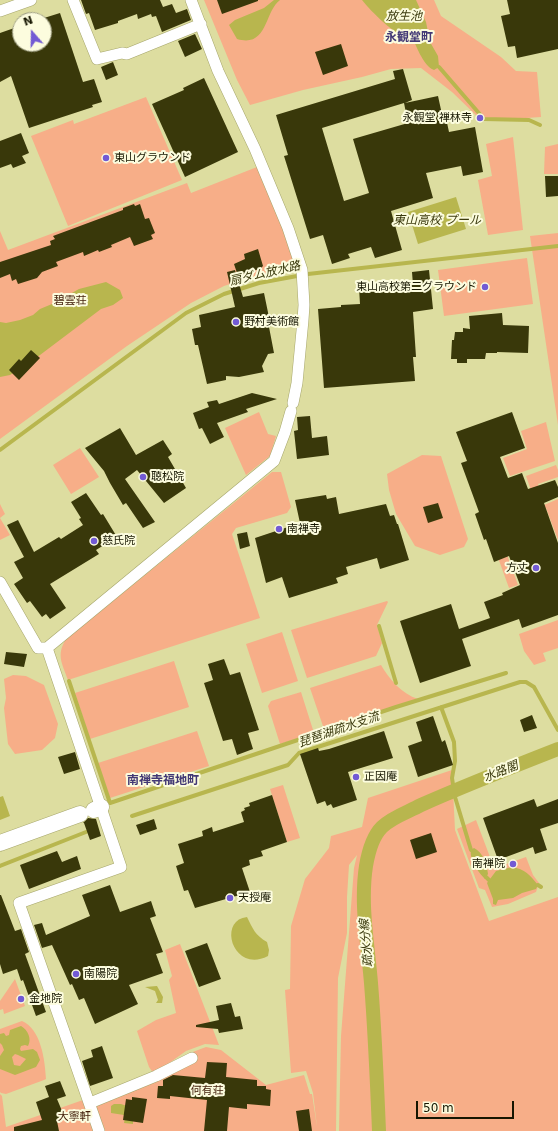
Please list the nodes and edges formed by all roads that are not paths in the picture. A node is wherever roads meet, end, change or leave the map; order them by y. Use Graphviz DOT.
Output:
graph roads {
  1 [pos="31,0"];
  2 [pos="74,0"];
  3 [pos="191,0"];
  4 [pos="0,11"];
  5 [pos="200,24"];
  6 [pos="0,582"];
  7 [pos="47,648"];
  8 [pos="91,810"];
  9 [pos="0,843"];
  10 [pos="192,1058"];
  11 [pos="90,1104"];
  12 [pos="99,1131"];
  1 -- 4 [label="street"];
  2 -- 5 [label="street"];
  3 -- 5 [label="street"];
  5 -- 7 [label="street"];
  6 -- 7 [label="street"];
  7 -- 8 [label="street"];
  8 -- 9 [label="street"];
  8 -- 11 [label="street"];
  10 -- 11 [label="street"];
  11 -- 12 [label="street"];
}
